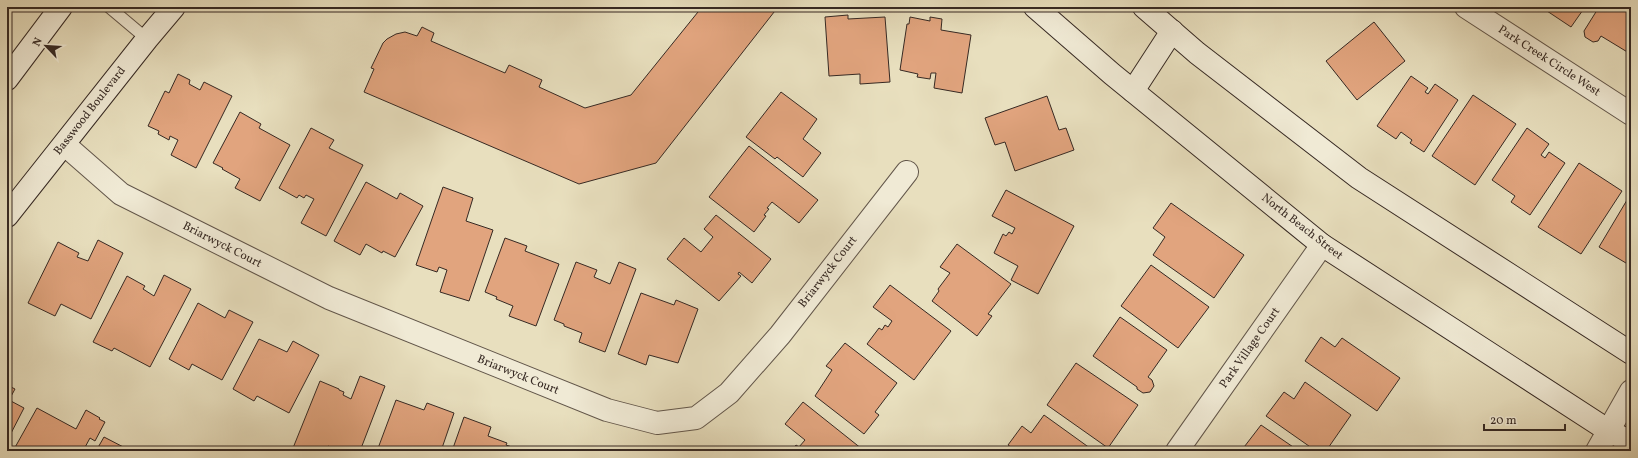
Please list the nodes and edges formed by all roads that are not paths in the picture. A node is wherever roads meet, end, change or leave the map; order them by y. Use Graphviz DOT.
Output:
graph roads {
  1 [pos="61,7"];
  2 [pos="109,7"];
  3 [pos="174,7"];
  4 [pos="1035,7"];
  5 [pos="1144,7"];
  6 [pos="1466,7"];
  7 [pos="1172,31"];
  8 [pos="147,39"];
  9 [pos="7,79"];
  10 [pos="1133,91"];
  11 [pos="1631,114"];
  12 [pos="64,144"];
  13 [pos="907,172"];
  14 [pos="7,216"];
  15 [pos="1322,245"];
  16 [pos="1631,353"];
  17 [pos="1631,391"];
  18 [pos="1609,431"];
  19 [pos="1631,442"];
  20 [pos="1177,451"];
  21 [pos="1597,451"];
  1 -- 9 [label="main road"];
  2 -- 8 [label="lane"];
  3 -- 8 [label="main road, Basswood Boulevard"];
  4 -- 10 [label="main road, North Beach Street"];
  5 -- 7 [label="main road"];
  6 -- 11 [label="main road, Park Creek Circle West"];
  7 -- 10 [label="main road"];
  7 -- 16 [label="main road"];
  8 -- 12 [label="main road, Basswood Boulevard"];
  10 -- 15 [label="main road, North Beach Street"];
  12 -- 13 [label="main road, Briarwyck Court"];
  12 -- 14 [label="main road, Basswood Boulevard"];
  15 -- 18 [label="main road, North Beach Street"];
  15 -- 20 [label="main road, Park Village Court"];
  17 -- 18 [label="main road"];
  18 -- 19 [label="main road, North Beach Street"];
  18 -- 21 [label="main road"];
}
